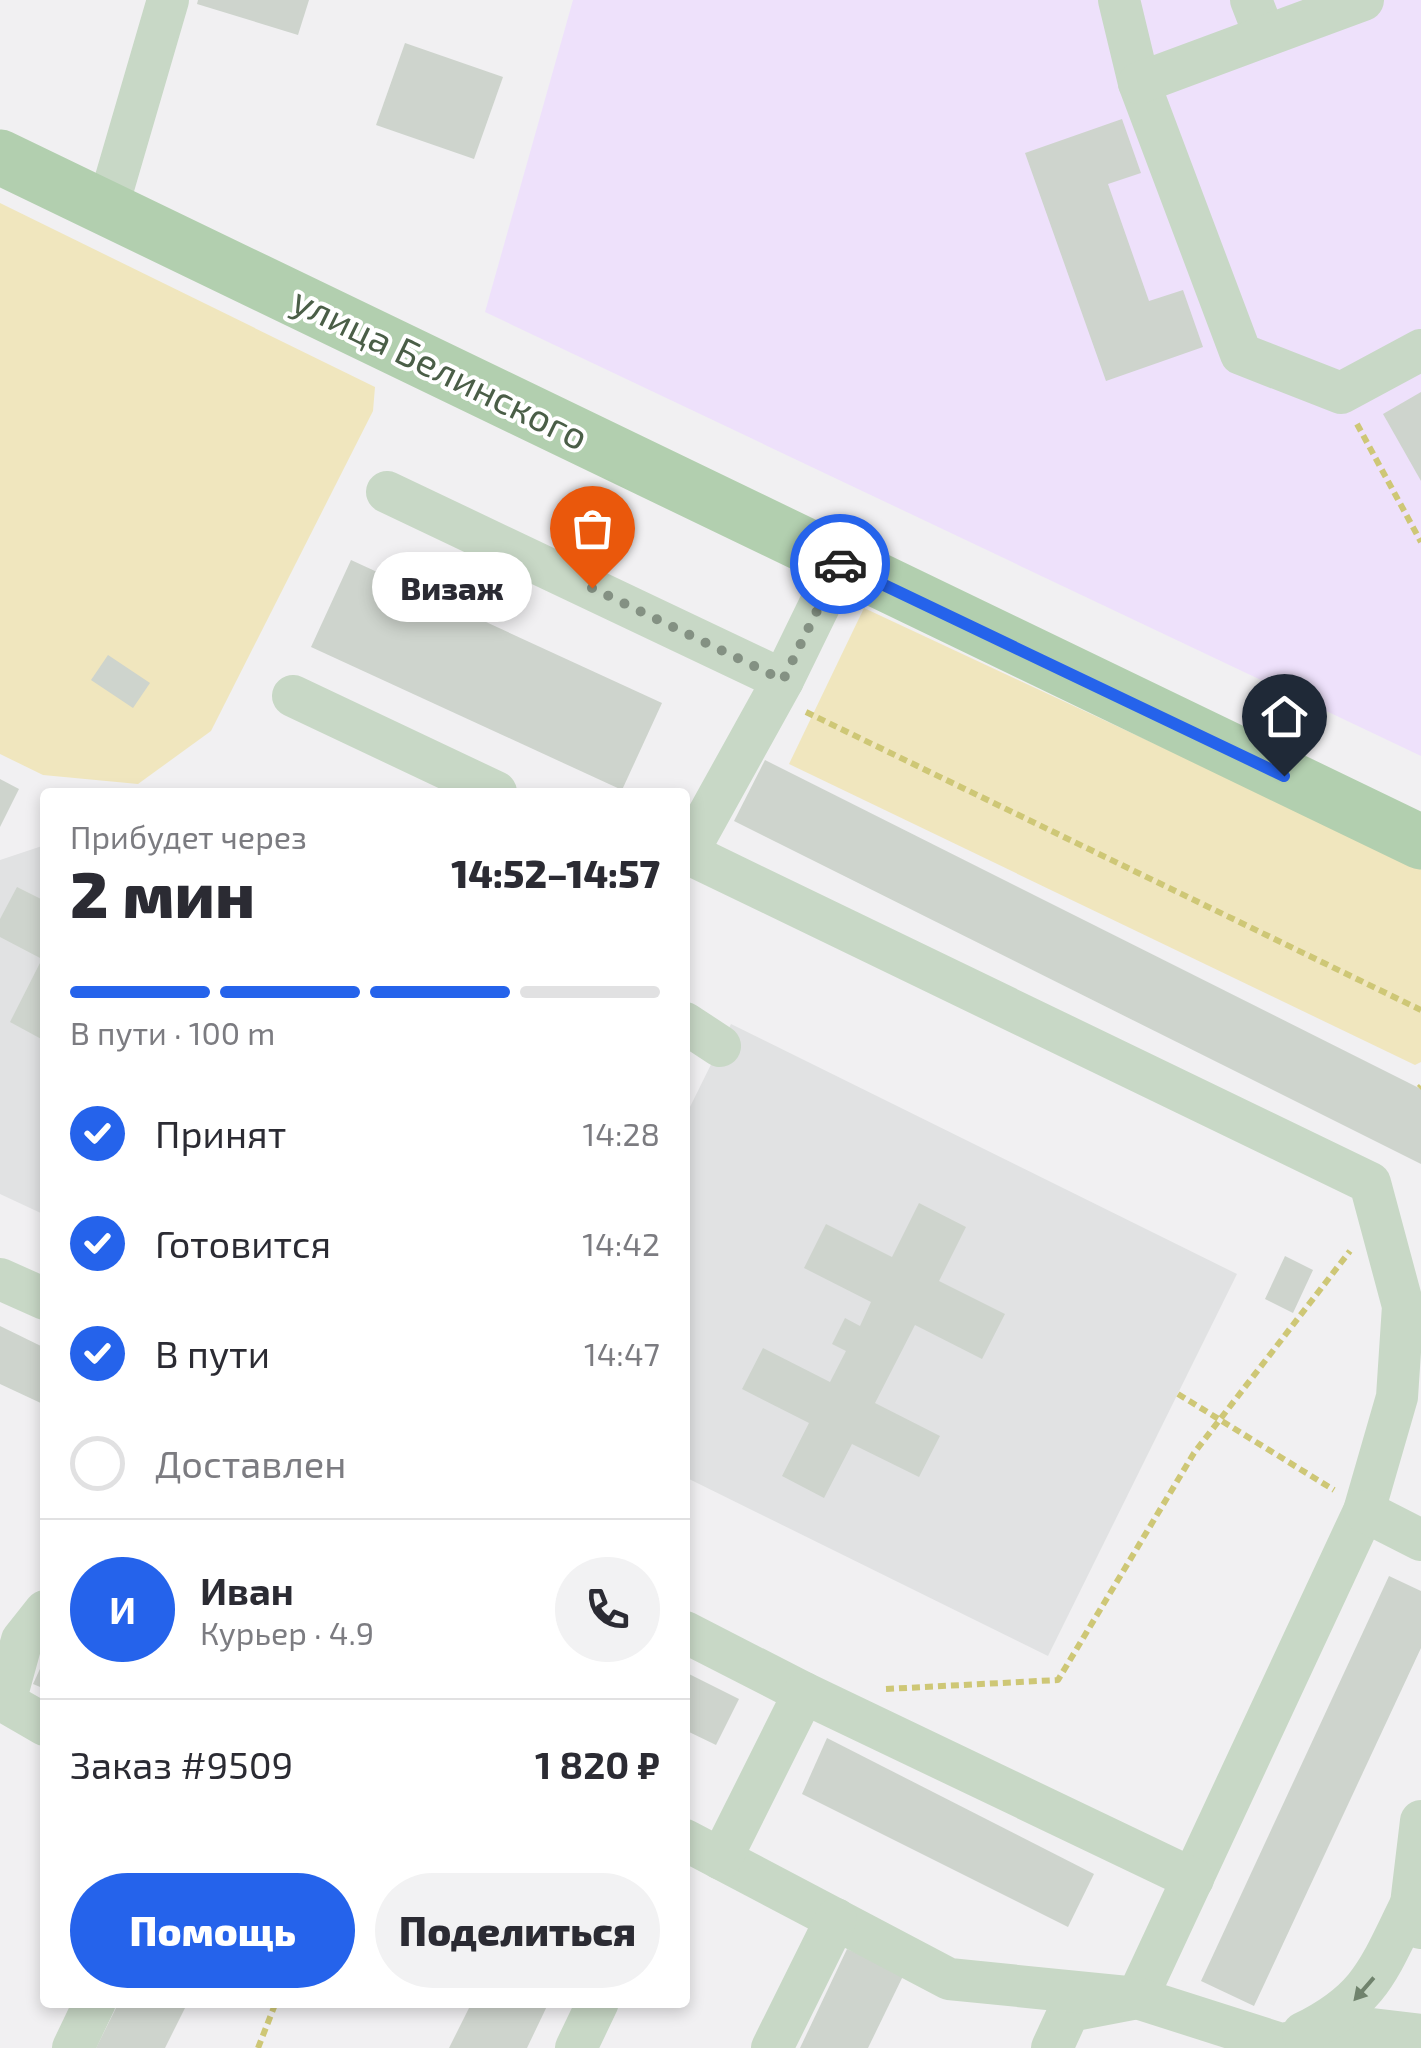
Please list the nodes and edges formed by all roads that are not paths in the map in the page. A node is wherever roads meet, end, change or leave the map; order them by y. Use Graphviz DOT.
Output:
graph roads {
  1 [pos="168,0"];
  2 [pos="1119,0"];
  3 [pos="1363,0"];
  4 [pos="1258,18"];
  5 [pos="1140,84"];
  6 [pos="0,157"];
  7 [pos="106,208"];
  8 [pos="1421,350"];
  9 [pos="386,492"];
  10 [pos="841,561"];
  11 [pos="293,696"];
  12 [pos="794,696"];
  13 [pos="488,788"];
  14 [pos="1421,842"];
  15 [pos="690,852"];
  16 [pos="690,857"];
  17 [pos="0,1279"];
  18 [pos="40,1297"];
  19 [pos="1364,1511"];
  20 [pos="1421,1540"];
  21 [pos="40,1617"];
  22 [pos="690,1635"];
  23 [pos="804,1693"];
  24 [pos="40,1722"];
  25 [pos="1421,1821"];
  26 [pos="703,1850"];
  27 [pos="1193,1879"];
  28 [pos="1418,1914"];
  29 [pos="836,1919"];
  30 [pos="1137,1998"];
  31 [pos="92,2008"];
  32 [pos="595,2008"];
  33 [pos="1421,2035"];
  34 [pos="1281,2044"];
  35 [pos="73,2048"];
  36 [pos="576,2048"];
  37 [pos="772,2048"];
  38 [pos="1052,2048"];
  1 -- 7 [label="street"];
  2 -- 5 [label="street"];
  3 -- 4 [label="street"];
  4 -- 5 [label="street"];
  5 -- 8 [label="street"];
  6 -- 7 [label="main road, улица Белинского"];
  7 -- 10 [label="main road, улица Белинского"];
  9 -- 12 [label="street"];
  10 -- 12 [label="street"];
  10 -- 14 [label="main road, улица Белинского"];
  11 -- 13 [label="street"];
  12 -- 15 [label="street"];
  16 -- 19 [label="street"];
  17 -- 18 [label="street"];
  19 -- 20 [label="street"];
  19 -- 27 [label="street"];
  21 -- 24 [label="street"];
  22 -- 23 [label="street"];
  23 -- 26 [label="street"];
  23 -- 27 [label="street"];
  25 -- 28 [label="street"];
  26 -- 29 [label="street"];
  27 -- 30 [label="street"];
  28 -- 34 [label="street, one-way"];
  29 -- 30 [label="street"];
  29 -- 37 [label="street"];
  30 -- 34 [label="street"];
  30 -- 38 [label="street"];
  31 -- 35 [label="street"];
  32 -- 36 [label="street"];
  33 -- 34 [label="street"];
}
